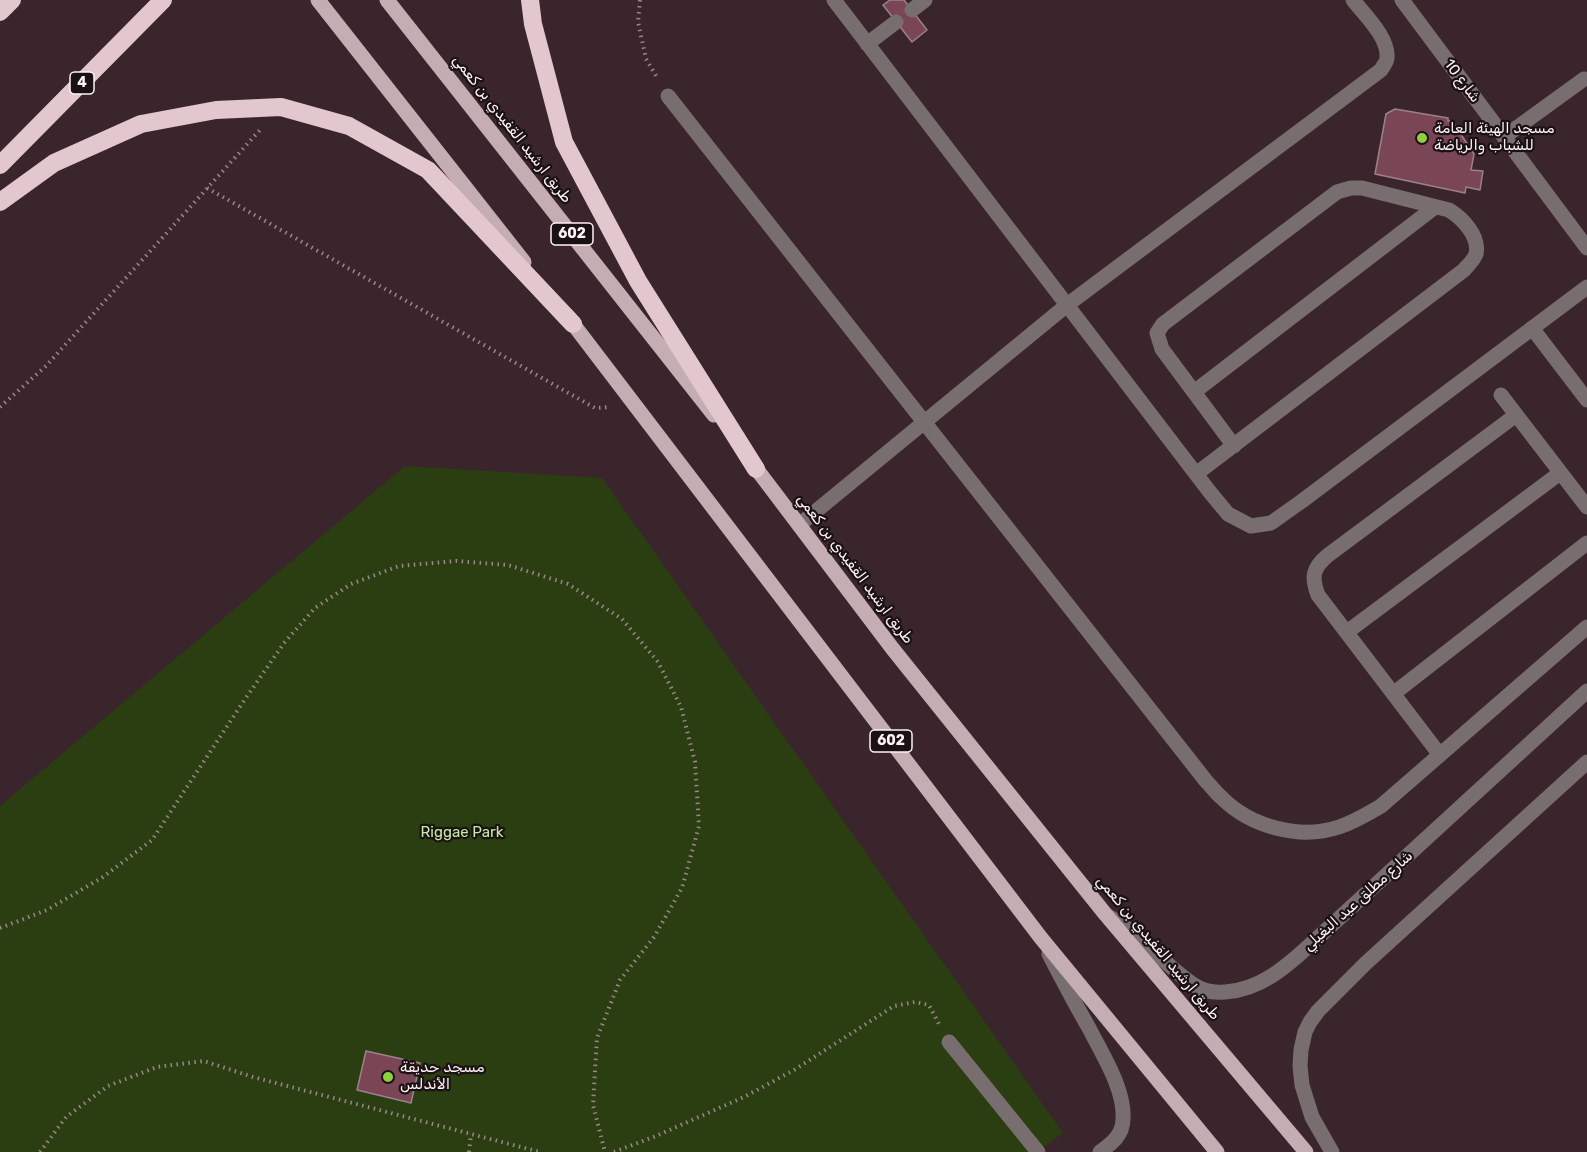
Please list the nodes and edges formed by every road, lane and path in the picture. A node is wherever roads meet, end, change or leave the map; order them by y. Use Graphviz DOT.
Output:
graph roads {
  1 [pos="12,0"];
  2 [pos="163,0"];
  3 [pos="318,0"];
  4 [pos="387,0"];
  5 [pos="530,0"];
  6 [pos="640,0"];
  7 [pos="834,0"];
  8 [pos="925,0"];
  9 [pos="1353,0"];
  10 [pos="1402,0"];
  11 [pos="912,10"];
  12 [pos="0,12"];
  13 [pos="896,22"];
  14 [pos="867,44"];
  15 [pos="1584,79"];
  16 [pos="668,96"];
  17 [pos="281,107"];
  18 [pos="1504,137"];
  19 [pos="0,165"];
  20 [pos="207,188"];
  21 [pos="0,202"];
  22 [pos="1436,207"];
  23 [pos="1587,248"];
  24 [pos="1587,287"];
  25 [pos="1067,305"];
  26 [pos="573,324"];
  27 [pos="1532,328"];
  28 [pos="1194,392"];
  29 [pos="1501,395"];
  30 [pos="1587,400"];
  31 [pos="635,405"];
  32 [pos="0,407"];
  33 [pos="1516,415"];
  34 [pos="924,422"];
  35 [pos="1234,446"];
  36 [pos="756,469"];
  37 [pos="1560,473"];
  38 [pos="1196,474"];
  39 [pos="1587,507"];
  40 [pos="799,525"];
  41 [pos="1587,543"];
  42 [pos="1587,627"];
  43 [pos="1347,632"];
  44 [pos="1587,691"];
  45 [pos="1393,694"];
  46 [pos="1440,755"];
  47 [pos="1587,762"];
  48 [pos="1106,915"];
  49 [pos="0,928"];
  50 [pos="1041,938"];
  51 [pos="949,1042"];
  52 [pos="471,1134"];
  53 [pos="40,1152"];
  54 [pos="469,1152"];
  55 [pos="540,1152"];
  56 [pos="605,1152"];
  57 [pos="614,1152"];
  58 [pos="1038,1152"];
  59 [pos="1100,1152"];
  60 [pos="1217,1152"];
  61 [pos="1306,1152"];
  62 [pos="1332,1152"];
  1 -- 12 [label="highway"];
  2 -- 19 [label="highway, 4"];
  3 -- 26 [label="main road, 602"];
  4 -- 36 [label="main road, طريق ارشيد القفيدي بن كعمي / 602"];
  5 -- 36 [label="highway"];
  6 -- 16 [label="path"];
  7 -- 14 [label="street"];
  8 -- 11 [label="street"];
  9 -- 25 [label="street"];
  10 -- 18 [label="street, شارع 10"];
  13 -- 14 [label="street"];
  14 -- 25 [label="street"];
  15 -- 18 [label="street"];
  16 -- 34 [label="street"];
  17 -- 20 [label="path"];
  17 -- 21 [label="highway"];
  17 -- 26 [label="highway"];
  18 -- 23 [label="street, شارع 10"];
  20 -- 31 [label="path"];
  20 -- 32 [label="path"];
  22 -- 28 [label="street"];
  22 -- 28 [label="street"];
  22 -- 35 [label="street"];
  24 -- 27 [label="street"];
  25 -- 34 [label="street"];
  25 -- 38 [label="street"];
  26 -- 31 [label="main road, 602"];
  27 -- 30 [label="street"];
  27 -- 38 [label="street"];
  28 -- 35 [label="street"];
  29 -- 33 [label="street"];
  31 -- 50 [label="main road, 602"];
  33 -- 37 [label="street"];
  33 -- 43 [label="street"];
  34 -- 40 [label="street"];
  34 -- 46 [label="street"];
  35 -- 38 [label="street"];
  36 -- 40 [label="main road, طريق ارشيد القفيدي بن كعمي / 602"];
  37 -- 39 [label="street"];
  37 -- 43 [label="street"];
  40 -- 48 [label="main road, طريق ارشيد القفيدي بن كعمي / 602"];
  41 -- 45 [label="street"];
  42 -- 46 [label="street"];
  43 -- 45 [label="street"];
  44 -- 48 [label="street, شارع مطلق عيد البغيلي"];
  45 -- 46 [label="street"];
  47 -- 62 [label="street"];
  48 -- 61 [label="main road, طريق ارشيد القفيدي بن كعمي / 602"];
  49 -- 56 [label="path"];
  50 -- 59 [label="street"];
  50 -- 60 [label="main road, 602"];
  51 -- 57 [label="path"];
  51 -- 58 [label="street"];
  52 -- 53 [label="path"];
  52 -- 54 [label="path"];
  52 -- 55 [label="path"];
}
